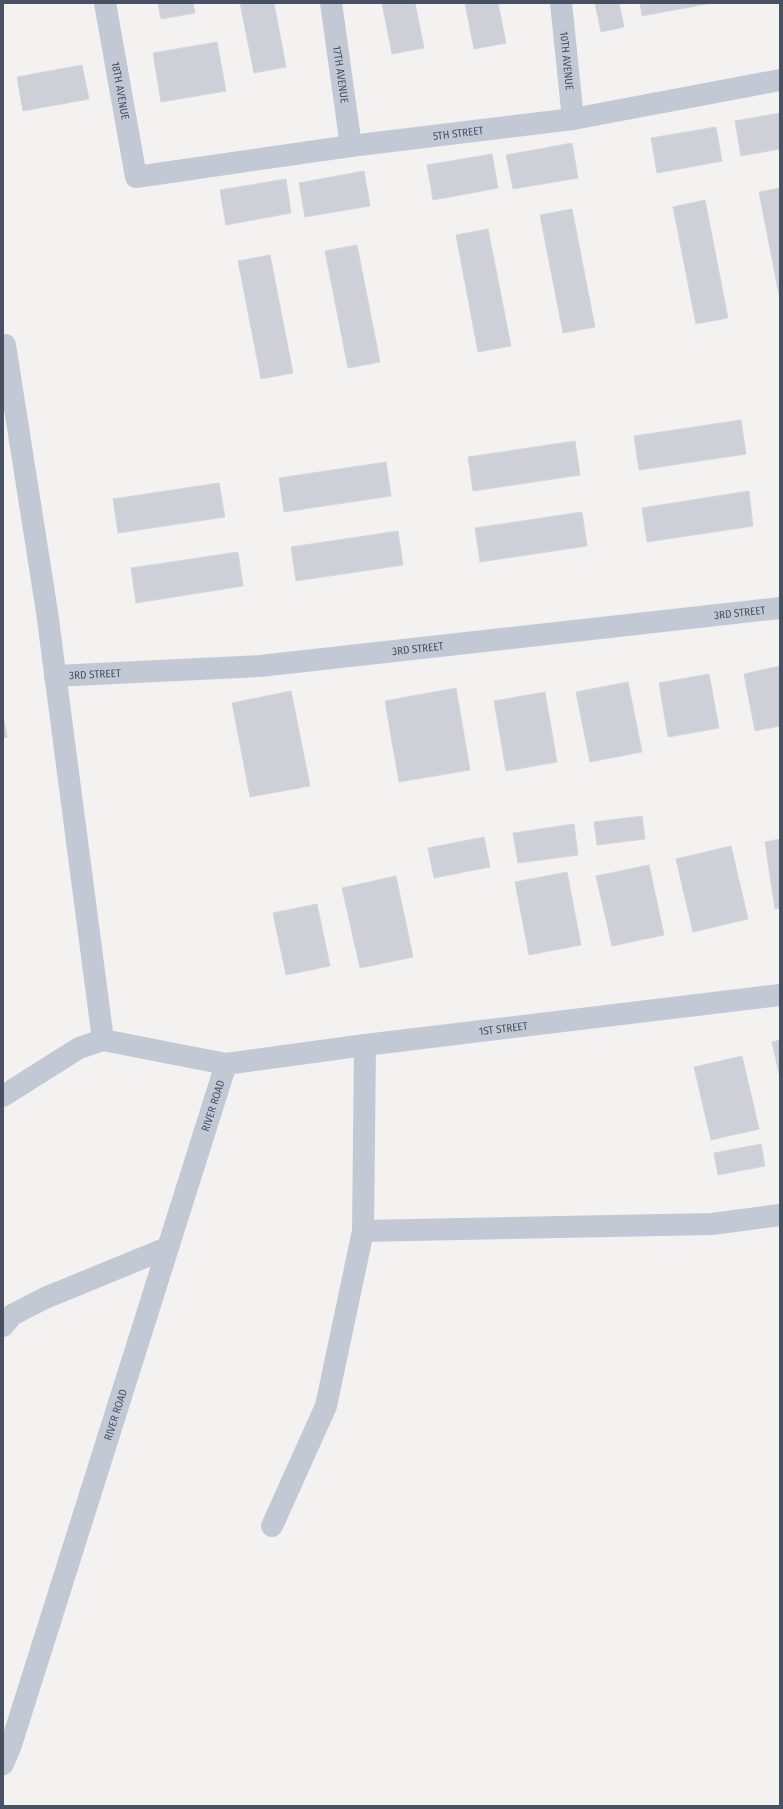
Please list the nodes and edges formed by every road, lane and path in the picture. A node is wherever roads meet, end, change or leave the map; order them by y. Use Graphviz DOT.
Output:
graph roads {
  1 [pos="105,3"];
  2 [pos="331,3"];
  3 [pos="561,3"];
  4 [pos="780,80"];
  5 [pos="572,119"];
  6 [pos="351,146"];
  7 [pos="136,177"];
  8 [pos="6,345"];
  9 [pos="780,608"];
  10 [pos="55,676"];
  11 [pos="780,995"];
  12 [pos="102,1040"];
  13 [pos="365,1045"];
  14 [pos="226,1064"];
  15 [pos="3,1096"];
  16 [pos="780,1215"];
  17 [pos="363,1231"];
  18 [pos="167,1248"];
  19 [pos="3,1326"];
  20 [pos="272,1526"];
  21 [pos="3,1764"];
  1 -- 7 [label="street, 18TH AVENUE"];
  2 -- 6 [label="street, 17TH AVENUE"];
  3 -- 5 [label="street, 10TH AVENUE"];
  4 -- 5 [label="street, 5TH STREET"];
  5 -- 6 [label="street, 5TH STREET"];
  6 -- 7 [label="street, 5TH STREET"];
  8 -- 10 [label="street"];
  9 -- 10 [label="street, 3RD STREET"];
  10 -- 12 [label="street"];
  11 -- 13 [label="street, 1ST STREET"];
  12 -- 14 [label="street, 1ST STREET"];
  12 -- 15 [label="street"];
  13 -- 14 [label="street, 1ST STREET"];
  13 -- 17 [label="street"];
  14 -- 18 [label="street, RIVER ROAD"];
  16 -- 17 [label="street"];
  17 -- 20 [label="street"];
  18 -- 19 [label="street"];
  18 -- 21 [label="street, RIVER ROAD"];
}
